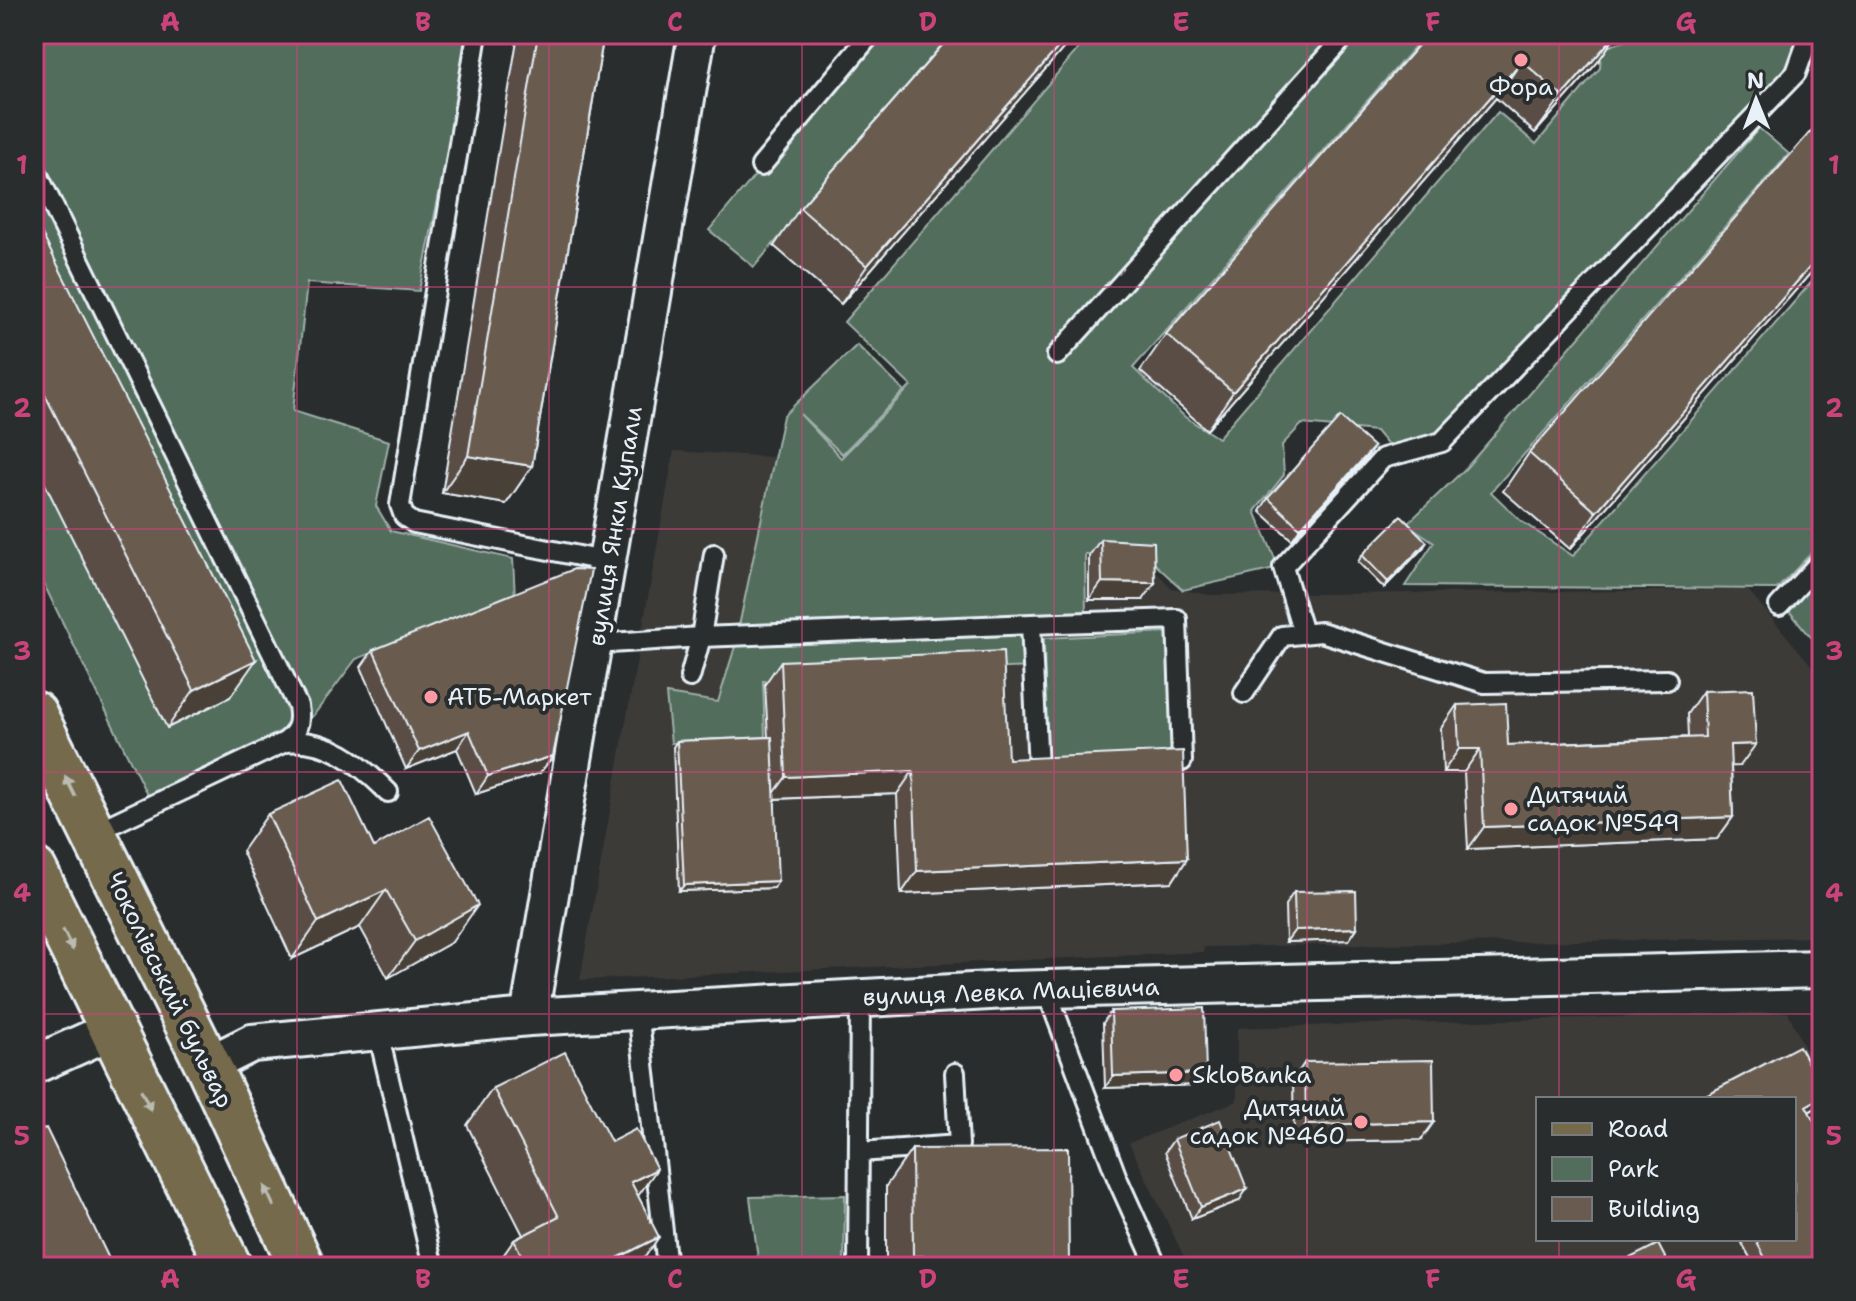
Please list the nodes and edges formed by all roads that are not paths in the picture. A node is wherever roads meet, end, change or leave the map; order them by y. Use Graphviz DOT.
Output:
graph roads {
  1 [pos="477,34"];
  2 [pos="697,34"];
  3 [pos="871,34"];
  4 [pos="1347,34"];
  5 [pos="1810,34"];
  6 [pos="761,166"];
  7 [pos="34,167"];
  8 [pos="1057,355"];
  9 [pos="714,554"];
  10 [pos="1822,560"];
  11 [pos="609,562"];
  12 [pos="1779,606"];
  13 [pos="1031,624"];
  14 [pos="1303,633"];
  15 [pos="701,637"];
  16 [pos="595,644"];
  17 [pos="690,677"];
  18 [pos="1667,680"];
  19 [pos="1244,693"];
  20 [pos="34,714"];
  21 [pos="285,742"];
  22 [pos="1153,763"];
  23 [pos="1067,767"];
  24 [pos="388,792"];
  25 [pos="93,833"];
  26 [pos="34,870"];
  27 [pos="1822,969"];
  28 [pos="1046,989"];
  29 [pos="860,998"];
  30 [pos="638,1011"];
  31 [pos="529,1017"];
  32 [pos="112,1030"];
  33 [pos="378,1032"];
  34 [pos="34,1065"];
  35 [pos="208,1065"];
  36 [pos="955,1073"];
  37 [pos="859,1152"];
  38 [pos="229,1267"];
  39 [pos="302,1267"];
  40 [pos="433,1267"];
  41 [pos="667,1267"];
  42 [pos="858,1267"];
  43 [pos="1157,1267"];
  1 -- 11 [label="lane"];
  2 -- 11 [label="street, вулиця Янки Купали"];
  3 -- 6 [label="lane"];
  4 -- 8 [label="lane"];
  5 -- 14 [label="lane"];
  7 -- 21 [label="lane"];
  9 -- 15 [label="lane"];
  10 -- 12 [label="lane"];
  11 -- 16 [label="street, вулиця Янки Купали"];
  13 -- 15 [label="lane"];
  13 -- 22 [label="lane"];
  13 -- 23 [label="lane"];
  14 -- 18 [label="lane"];
  14 -- 19 [label="lane"];
  15 -- 16 [label="lane"];
  15 -- 17 [label="lane"];
  16 -- 31 [label="street, вулиця Янки Купали"];
  25 -- 20 [label="main road, Чоколівський бульвар, one-way"];
  21 -- 24 [label="lane"];
  21 -- 25 [label="lane"];
  25 -- 35 [label="main road, Чоколівський бульвар"];
  26 -- 32 [label="main road, one-way"];
  27 -- 28 [label="street, вулиця Левка Мацієвича"];
  28 -- 29 [label="street, вулиця Левка Мацієвича"];
  28 -- 43 [label="lane"];
  29 -- 30 [label="street, вулиця Левка Мацієвича"];
  29 -- 37 [label="lane"];
  30 -- 31 [label="street, вулиця Левка Мацієвича"];
  30 -- 41 [label="lane"];
  31 -- 33 [label="street, вулиця Левка Мацієвича"];
  32 -- 34 [label="street"];
  32 -- 38 [label="main road, one-way"];
  33 -- 35 [label="street, вулиця Левка Мацієвича"];
  33 -- 40 [label="lane"];
  39 -- 35 [label="main road, Чоколівський бульвар, one-way"];
  36 -- 37 [label="lane"];
  37 -- 42 [label="lane"];
}
